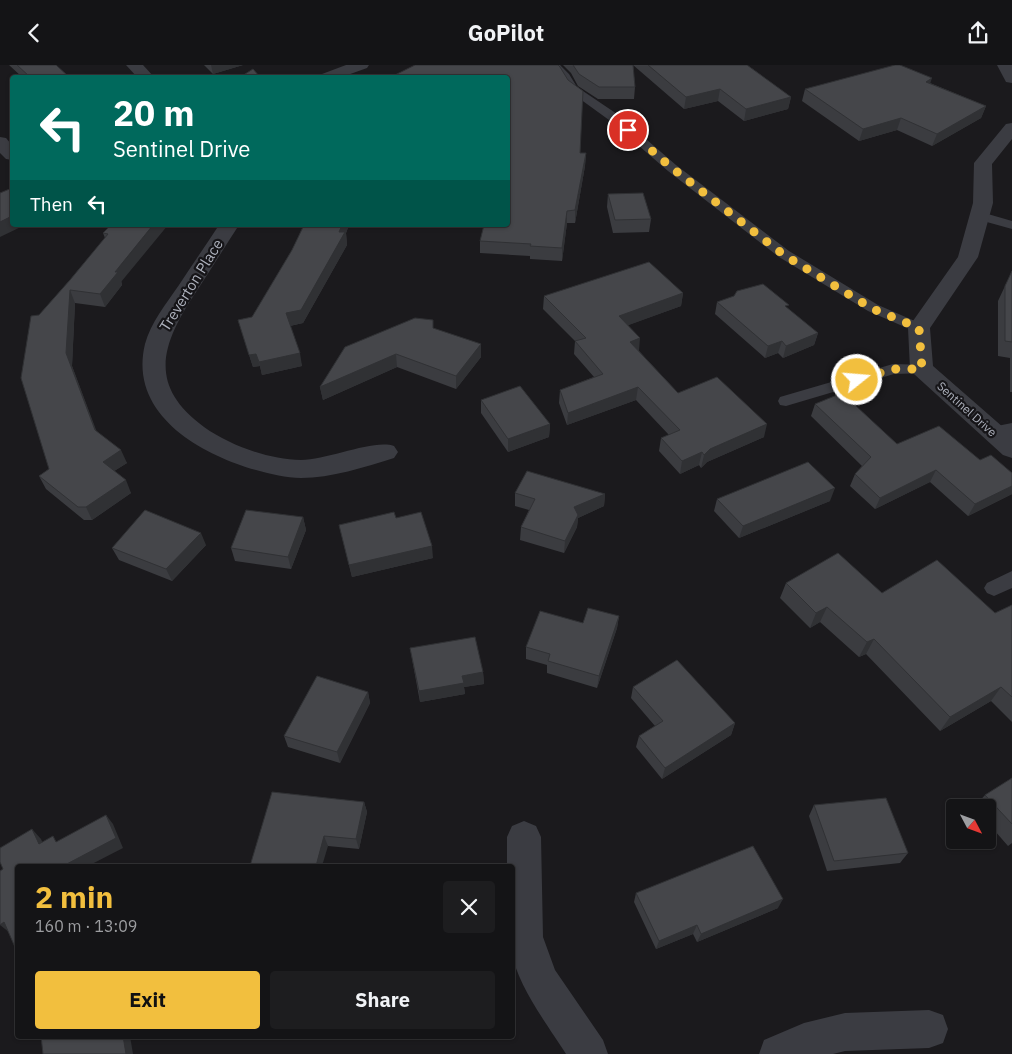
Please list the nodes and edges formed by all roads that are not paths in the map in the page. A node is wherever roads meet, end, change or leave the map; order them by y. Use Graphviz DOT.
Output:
graph roads {
  1 [pos="134,65"];
  2 [pos="361,65"];
  3 [pos="554,65"];
  4 [pos="1005,65"];
  5 [pos="144,75"];
  6 [pos="338,75"];
  7 [pos="1012,78"];
  8 [pos="1012,129"];
  9 [pos="981,216"];
  10 [pos="1012,225"];
  11 [pos="228,227"];
  12 [pos="919,328"];
  13 [pos="922,369"];
  14 [pos="786,401"];
  15 [pos="1002,431"];
  16 [pos="1012,449"];
  17 [pos="385,453"];
  18 [pos="1012,579"];
  19 [pos="994,588"];
  20 [pos="524,837"];
  21 [pos="929,1029"];
  22 [pos="589,1054"];
  23 [pos="778,1054"];
  1 -- 5 [label="street"];
  2 -- 6 [label="street"];
  3 -- 12 [label="lane"];
  4 -- 7 [label="street"];
  8 -- 9 [label="street"];
  9 -- 10 [label="lane"];
  9 -- 12 [label="street"];
  11 -- 17 [label="street, Treverton Place"];
  12 -- 13 [label="street, Sentinel Drive"];
  13 -- 14 [label="lane"];
  13 -- 15 [label="street, Sentinel Drive"];
  15 -- 16 [label="street, Sentinel Drive"];
  18 -- 19 [label="lane"];
  20 -- 22 [label="street"];
  21 -- 23 [label="street"];
}
